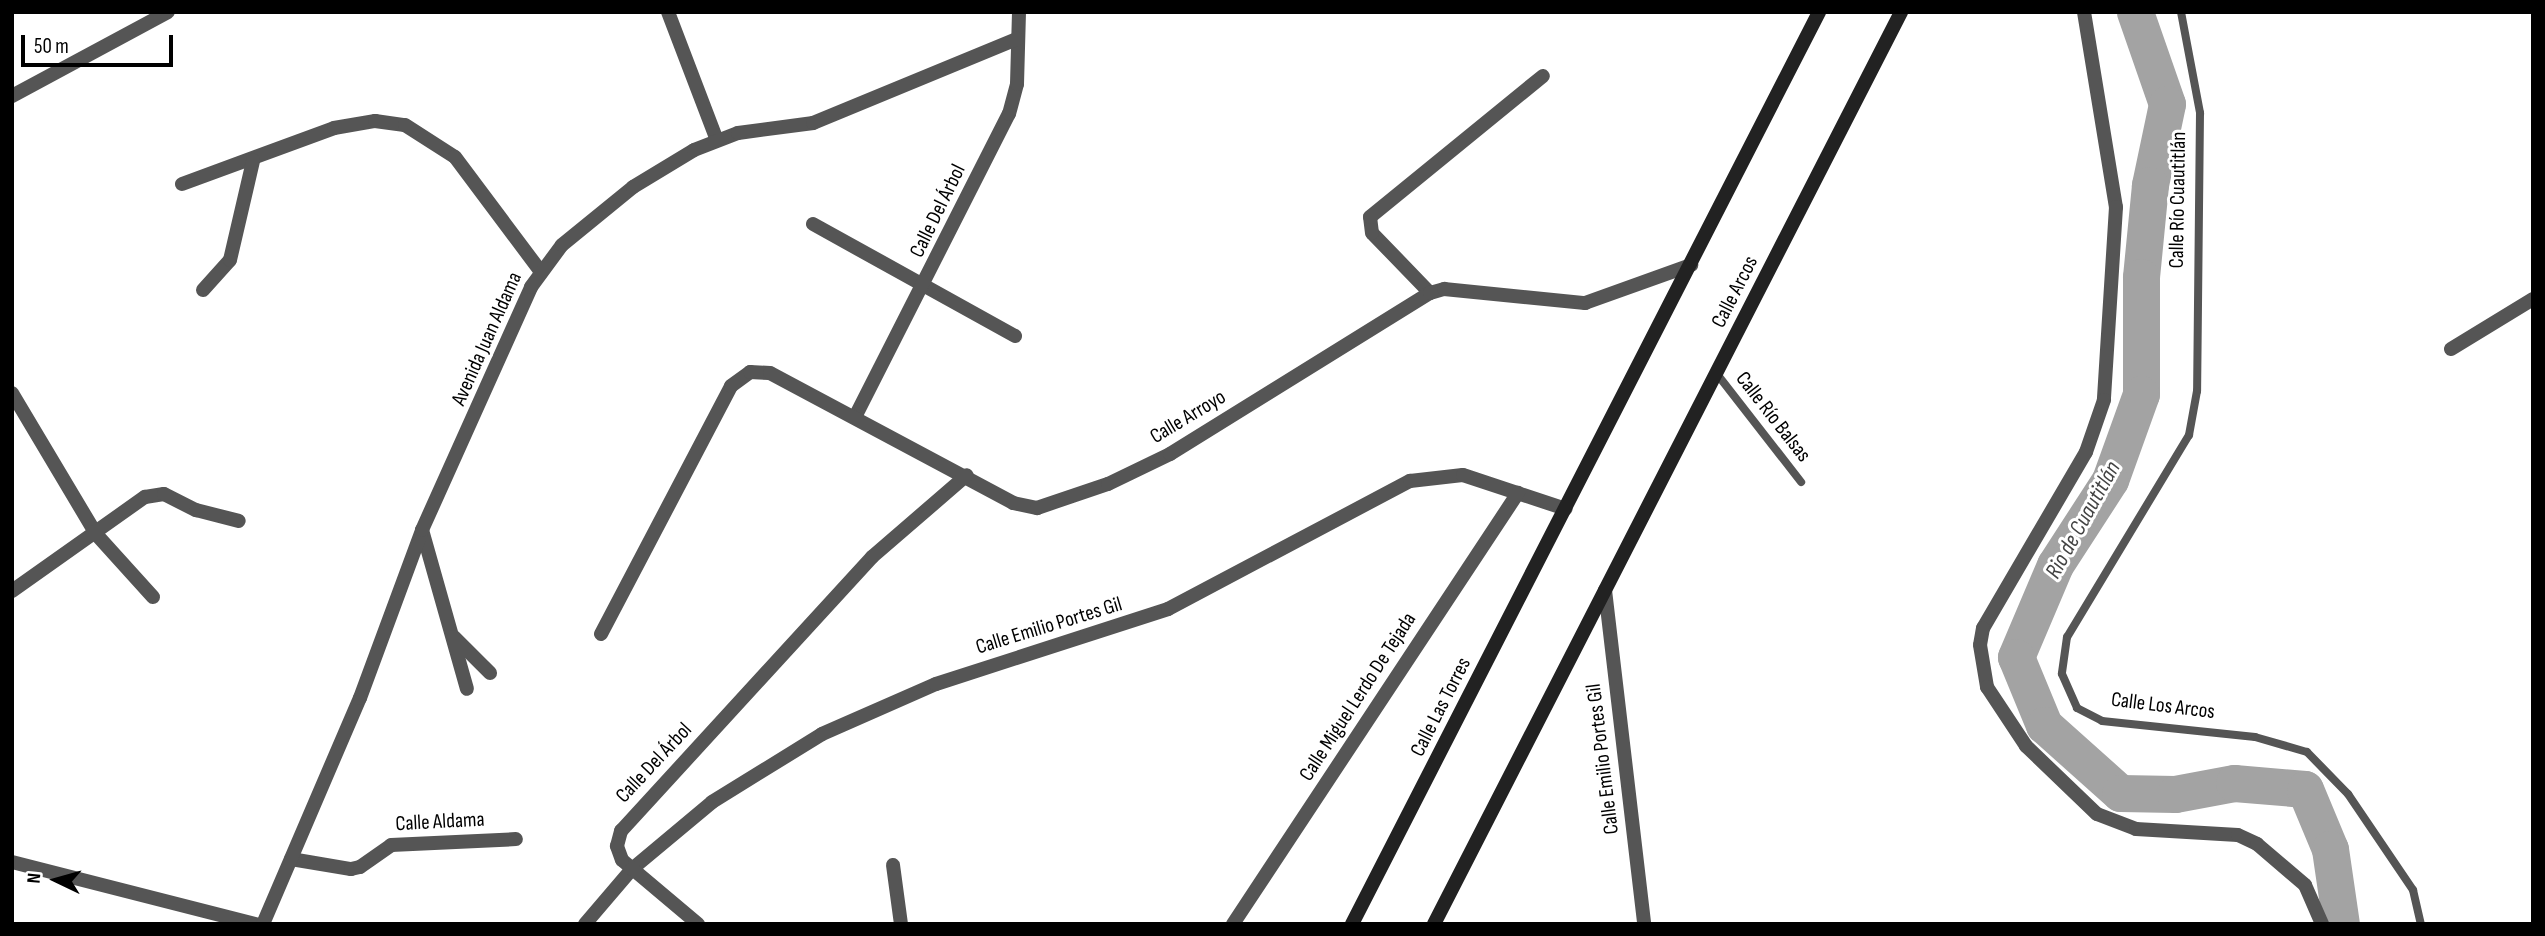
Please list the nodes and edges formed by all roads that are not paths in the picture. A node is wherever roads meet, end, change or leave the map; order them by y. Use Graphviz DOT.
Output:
graph roads {
  1 [pos="168,12"];
  2 [pos="668,12"];
  3 [pos="1019,12"];
  4 [pos="1819,12"];
  5 [pos="1901,12"];
  6 [pos="2084,12"];
  7 [pos="2181,12"];
  8 [pos="1017,39"];
  9 [pos="1543,76"];
  10 [pos="12,96"];
  11 [pos="717,140"];
  12 [pos="253,161"];
  13 [pos="182,184"];
  14 [pos="813,223"];
  15 [pos="1691,265"];
  16 [pos="541,272"];
  17 [pos="923,287"];
  18 [pos="203,290"];
  19 [pos="1430,293"];
  20 [pos="2533,299"];
  21 [pos="1015,335"];
  22 [pos="2451,349"];
  23 [pos="1717,374"];
  24 [pos="2197,391"];
  25 [pos="12,393"];
  26 [pos="855,417"];
  27 [pos="967,475"];
  28 [pos="1801,482"];
  29 [pos="1518,493"];
  30 [pos="1566,509"];
  31 [pos="239,521"];
  32 [pos="422,530"];
  33 [pos="96,534"];
  34 [pos="12,590"];
  35 [pos="1605,590"];
  36 [pos="153,597"];
  37 [pos="451,634"];
  38 [pos="601,634"];
  39 [pos="490,673"];
  40 [pos="467,690"];
  41 [pos="516,839"];
  42 [pos="291,859"];
  43 [pos="12,862"];
  44 [pos="892,865"];
  45 [pos="632,869"];
  46 [pos="256,924"];
  47 [pos="263,924"];
  48 [pos="584,924"];
  49 [pos="698,924"];
  50 [pos="901,924"];
  51 [pos="1233,924"];
  52 [pos="1352,924"];
  53 [pos="1434,924"];
  54 [pos="1644,924"];
  55 [pos="2322,924"];
  56 [pos="2421,924"];
  1 -- 10 [label="street"];
  2 -- 11 [label="street"];
  3 -- 8 [label="street, Calle Del Árbol"];
  4 -- 15 [label="main road"];
  5 -- 23 [label="main road, Calle Arcos"];
  6 -- 55 [label="street"];
  7 -- 24 [label="lane, Calle Río Cuautitlán"];
  8 -- 11 [label="street, Avenida Juan Aldama"];
  8 -- 17 [label="street, Calle Del Árbol"];
  9 -- 19 [label="street"];
  11 -- 16 [label="street, Avenida Juan Aldama"];
  12 -- 13 [label="street"];
  12 -- 16 [label="street"];
  12 -- 18 [label="street"];
  14 -- 17 [label="street"];
  15 -- 19 [label="street"];
  15 -- 30 [label="main road"];
  16 -- 32 [label="street, Avenida Juan Aldama"];
  17 -- 21 [label="street"];
  17 -- 26 [label="street, Calle Del Árbol"];
  19 -- 27 [label="street, Calle Arroyo"];
  20 -- 22 [label="street"];
  23 -- 28 [label="lane, Calle Río Balsas"];
  23 -- 35 [label="main road, Calle Arcos"];
  24 -- 56 [label="lane, Calle Los Arcos"];
  25 -- 33 [label="street"];
  26 -- 27 [label="street, Calle Arroyo"];
  26 -- 38 [label="street, Calle Arroyo"];
  27 -- 45 [label="street, Calle Del Árbol"];
  29 -- 30 [label="street, Calle Emilio Portes Gil"];
  29 -- 45 [label="street, Calle Emilio Portes Gil"];
  29 -- 51 [label="street, Calle Miguel Lerdo De Tejada"];
  30 -- 52 [label="main road, Calle Las Torres"];
  31 -- 33 [label="street"];
  32 -- 37 [label="street"];
  32 -- 42 [label="street, Avenida Juan Aldama"];
  33 -- 34 [label="street"];
  33 -- 36 [label="street"];
  35 -- 53 [label="main road"];
  35 -- 54 [label="street, Calle Emilio Portes Gil"];
  37 -- 39 [label="street"];
  37 -- 40 [label="street"];
  41 -- 42 [label="street, Calle Aldama"];
  42 -- 47 [label="street, Avenida Juan Aldama"];
  43 -- 46 [label="street"];
  44 -- 50 [label="street"];
  45 -- 48 [label="street, Calle Emilio Portes Gil"];
  45 -- 49 [label="street"];
}
